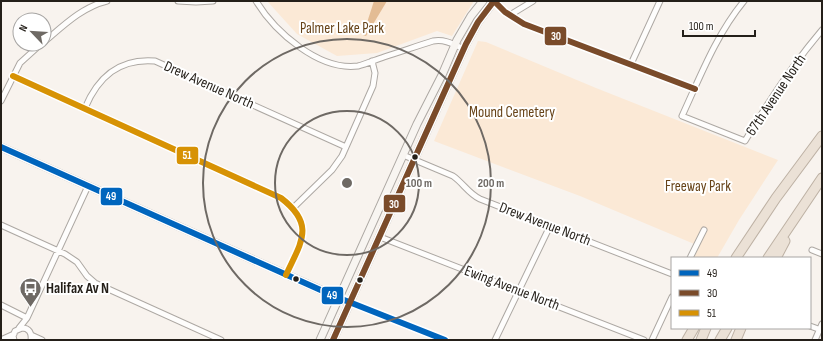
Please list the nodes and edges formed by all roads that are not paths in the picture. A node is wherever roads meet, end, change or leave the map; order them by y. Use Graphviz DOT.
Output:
graph roads {
  1 [pos="107,1"];
  2 [pos="178,1"];
  3 [pos="213,1"];
  4 [pos="256,1"];
  5 [pos="482,1"];
  6 [pos="494,1"];
  7 [pos="533,1"];
  8 [pos="744,1"];
  9 [pos="658,2"];
  10 [pos="510,15"];
  11 [pos="822,30"];
  12 [pos="52,36"];
  13 [pos="455,45"];
  14 [pos="464,49"];
  15 [pos="32,52"];
  16 [pos="372,61"];
  17 [pos="631,64"];
  18 [pos="13,76"];
  19 [pos="695,89"];
  20 [pos="1,100"];
  21 [pos="85,108"];
  22 [pos="822,136"];
  23 [pos="1,147"];
  24 [pos="346,147"];
  25 [pos="403,155"];
  26 [pos="414,160"];
  27 [pos="800,167"];
  28 [pos="822,178"];
  29 [pos="88,186"];
  30 [pos="813,191"];
  31 [pos="293,208"];
  32 [pos="1,225"];
  33 [pos="550,226"];
  34 [pos="704,230"];
  35 [pos="380,236"];
  36 [pos="812,250"];
  37 [pos="59,251"];
  38 [pos="822,254"];
  39 [pos="690,257"];
  40 [pos="737,257"];
  41 [pos="744,257"];
  42 [pos="769,257"];
  43 [pos="777,257"];
  44 [pos="671,274"];
  45 [pos="286,275"];
  46 [pos="518,291"];
  47 [pos="339,298"];
  48 [pos="671,299"];
  49 [pos="350,303"];
  50 [pos="1,305"];
  51 [pos="27,318"];
  52 [pos="822,324"];
  53 [pos="811,326"];
  54 [pos="19,328"];
  55 [pos="28,329"];
  56 [pos="693,329"];
  57 [pos="706,329"];
  58 [pos="726,329"];
  59 [pos="741,329"];
  60 [pos="821,330"];
  61 [pos="14,334"];
  62 [pos="31,337"];
  63 [pos="4,340"];
  64 [pos="14,340"];
  65 [pos="42,340"];
  66 [pos="221,340"];
  67 [pos="320,340"];
  68 [pos="333,340"];
  69 [pos="445,340"];
  70 [pos="495,340"];
  71 [pos="644,340"];
  72 [pos="652,340"];
  73 [pos="687,340"];
  74 [pos="701,340"];
  75 [pos="720,340"];
  76 [pos="736,340"];
  77 [pos="815,340"];
  1 -- 12 [label="street"];
  2 -- 3 [label="street"];
  4 -- 16 [label="street"];
  5 -- 13 [label="street"];
  6 -- 10 [label="street"];
  6 -- 14 [label="street"];
  7 -- 10 [label="street"];
  8 -- 19 [label="street"];
  9 -- 17 [label="street"];
  10 -- 17 [label="street"];
  11 -- 19 [label="street, 67th Avenue North"];
  13 -- 14 [label="street"];
  13 -- 16 [label="street"];
  13 -- 25 [label="street"];
  14 -- 26 [label="street"];
  15 -- 18 [label="street"];
  16 -- 24 [label="street"];
  17 -- 19 [label="street"];
  18 -- 20 [label="street"];
  18 -- 21 [label="street"];
  21 -- 24 [label="street, Drew Avenue North"];
  21 -- 31 [label="street"];
  22 -- 27 [label="highway"];
  23 -- 29 [label="street"];
  24 -- 31 [label="street"];
  25 -- 26 [label="street, Drew Avenue North"];
  25 -- 47 [label="street"];
  26 -- 33 [label="street, Drew Avenue North"];
  26 -- 35 [label="street"];
  27 -- 40 [label="highway"];
  27 -- 41 [label="highway"];
  28 -- 30 [label="highway"];
  29 -- 37 [label="street"];
  29 -- 45 [label="street"];
  30 -- 42 [label="highway"];
  30 -- 43 [label="highway"];
  31 -- 45 [label="street"];
  32 -- 37 [label="street"];
  33 -- 44 [label="street, Drew Avenue North"];
  33 -- 46 [label="street"];
  34 -- 39 [label="street"];
  35 -- 46 [label="street, Ewing Avenue North"];
  35 -- 49 [label="street"];
  36 -- 38 [label="street"];
  37 -- 51 [label="street"];
  37 -- 66 [label="street"];
  45 -- 47 [label="street"];
  46 -- 70 [label="street"];
  46 -- 71 [label="street, Ewing Avenue North"];
  47 -- 49 [label="street"];
  47 -- 67 [label="street"];
  48 -- 72 [label="street"];
  49 -- 68 [label="street"];
  49 -- 69 [label="street"];
  50 -- 51 [label="street"];
  51 -- 54 [label="street"];
  51 -- 55 [label="street"];
  52 -- 60 [label="street"];
  53 -- 60 [label="street"];
  54 -- 55 [label="street"];
  54 -- 61 [label="street"];
  55 -- 62 [label="street"];
  56 -- 73 [label="highway"];
  57 -- 74 [label="highway"];
  58 -- 75 [label="highway"];
  59 -- 76 [label="highway"];
  60 -- 77 [label="street"];
  61 -- 63 [label="street"];
  61 -- 64 [label="street"];
  62 -- 65 [label="street"];
}
